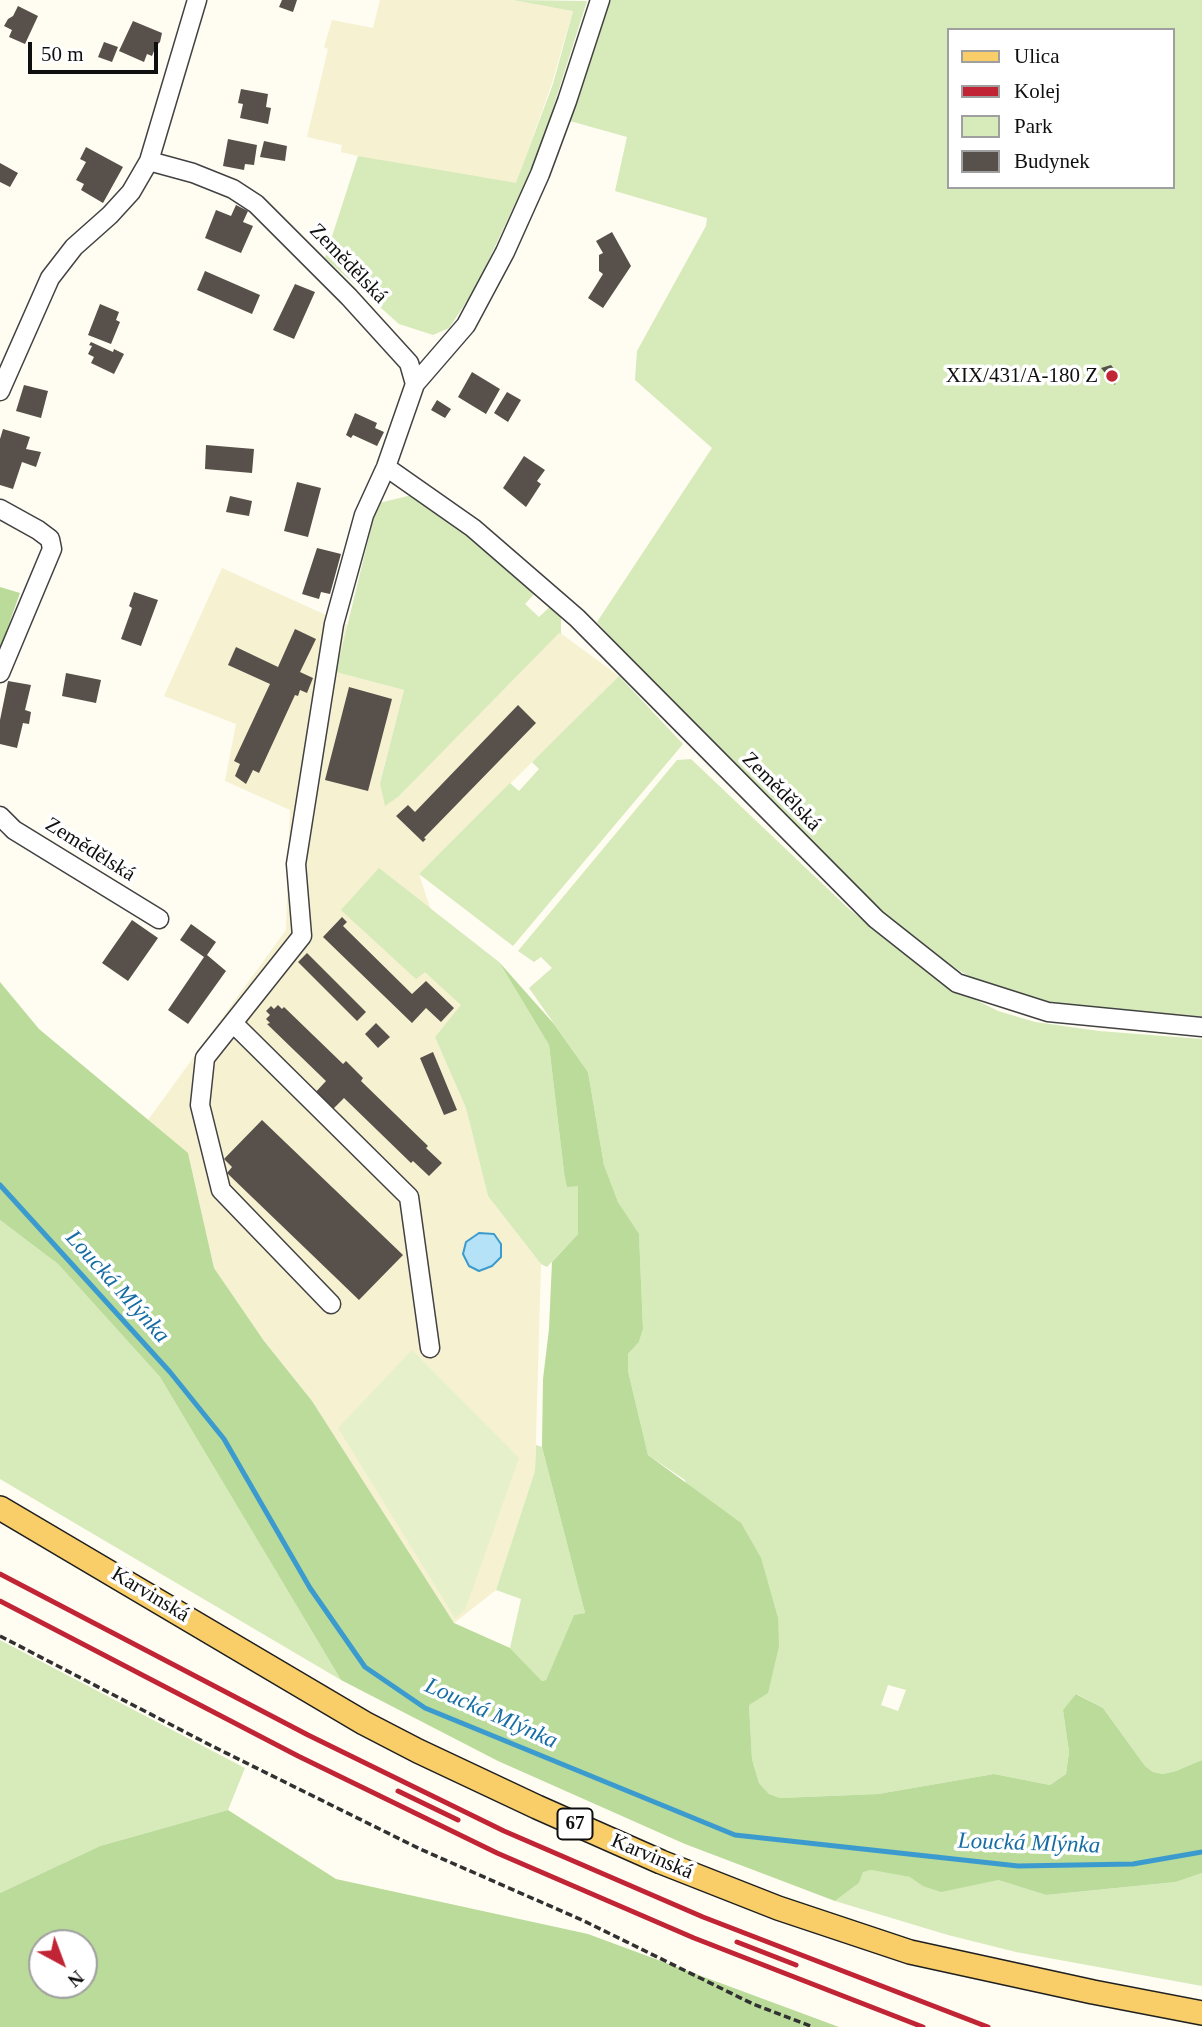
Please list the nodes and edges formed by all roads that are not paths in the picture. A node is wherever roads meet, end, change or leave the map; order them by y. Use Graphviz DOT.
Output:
graph roads {
  1 [pos="197,0"];
  2 [pos="600,0"];
  3 [pos="149,161"];
  4 [pos="415,384"];
  5 [pos="0,391"];
  6 [pos="386,467"];
  7 [pos="0,509"];
  8 [pos="0,673"];
  9 [pos="0,816"];
  10 [pos="159,919"];
  11 [pos="233,1023"];
  12 [pos="1202,1027"];
  13 [pos="331,1304"];
  14 [pos="430,1348"];
  15 [pos="0,1508"];
  16 [pos="1202,2013"];
  1 -- 3 [label="street"];
  2 -- 4 [label="street"];
  3 -- 4 [label="street, Zemědělská"];
  3 -- 5 [label="street"];
  4 -- 6 [label="street"];
  6 -- 11 [label="street"];
  6 -- 12 [label="street, Zemědělská"];
  7 -- 8 [label="street"];
  9 -- 10 [label="street, Zemědělská"];
  11 -- 13 [label="street"];
  11 -- 14 [label="street"];
  15 -- 16 [label="main road, Karvinská / 67"];
}
